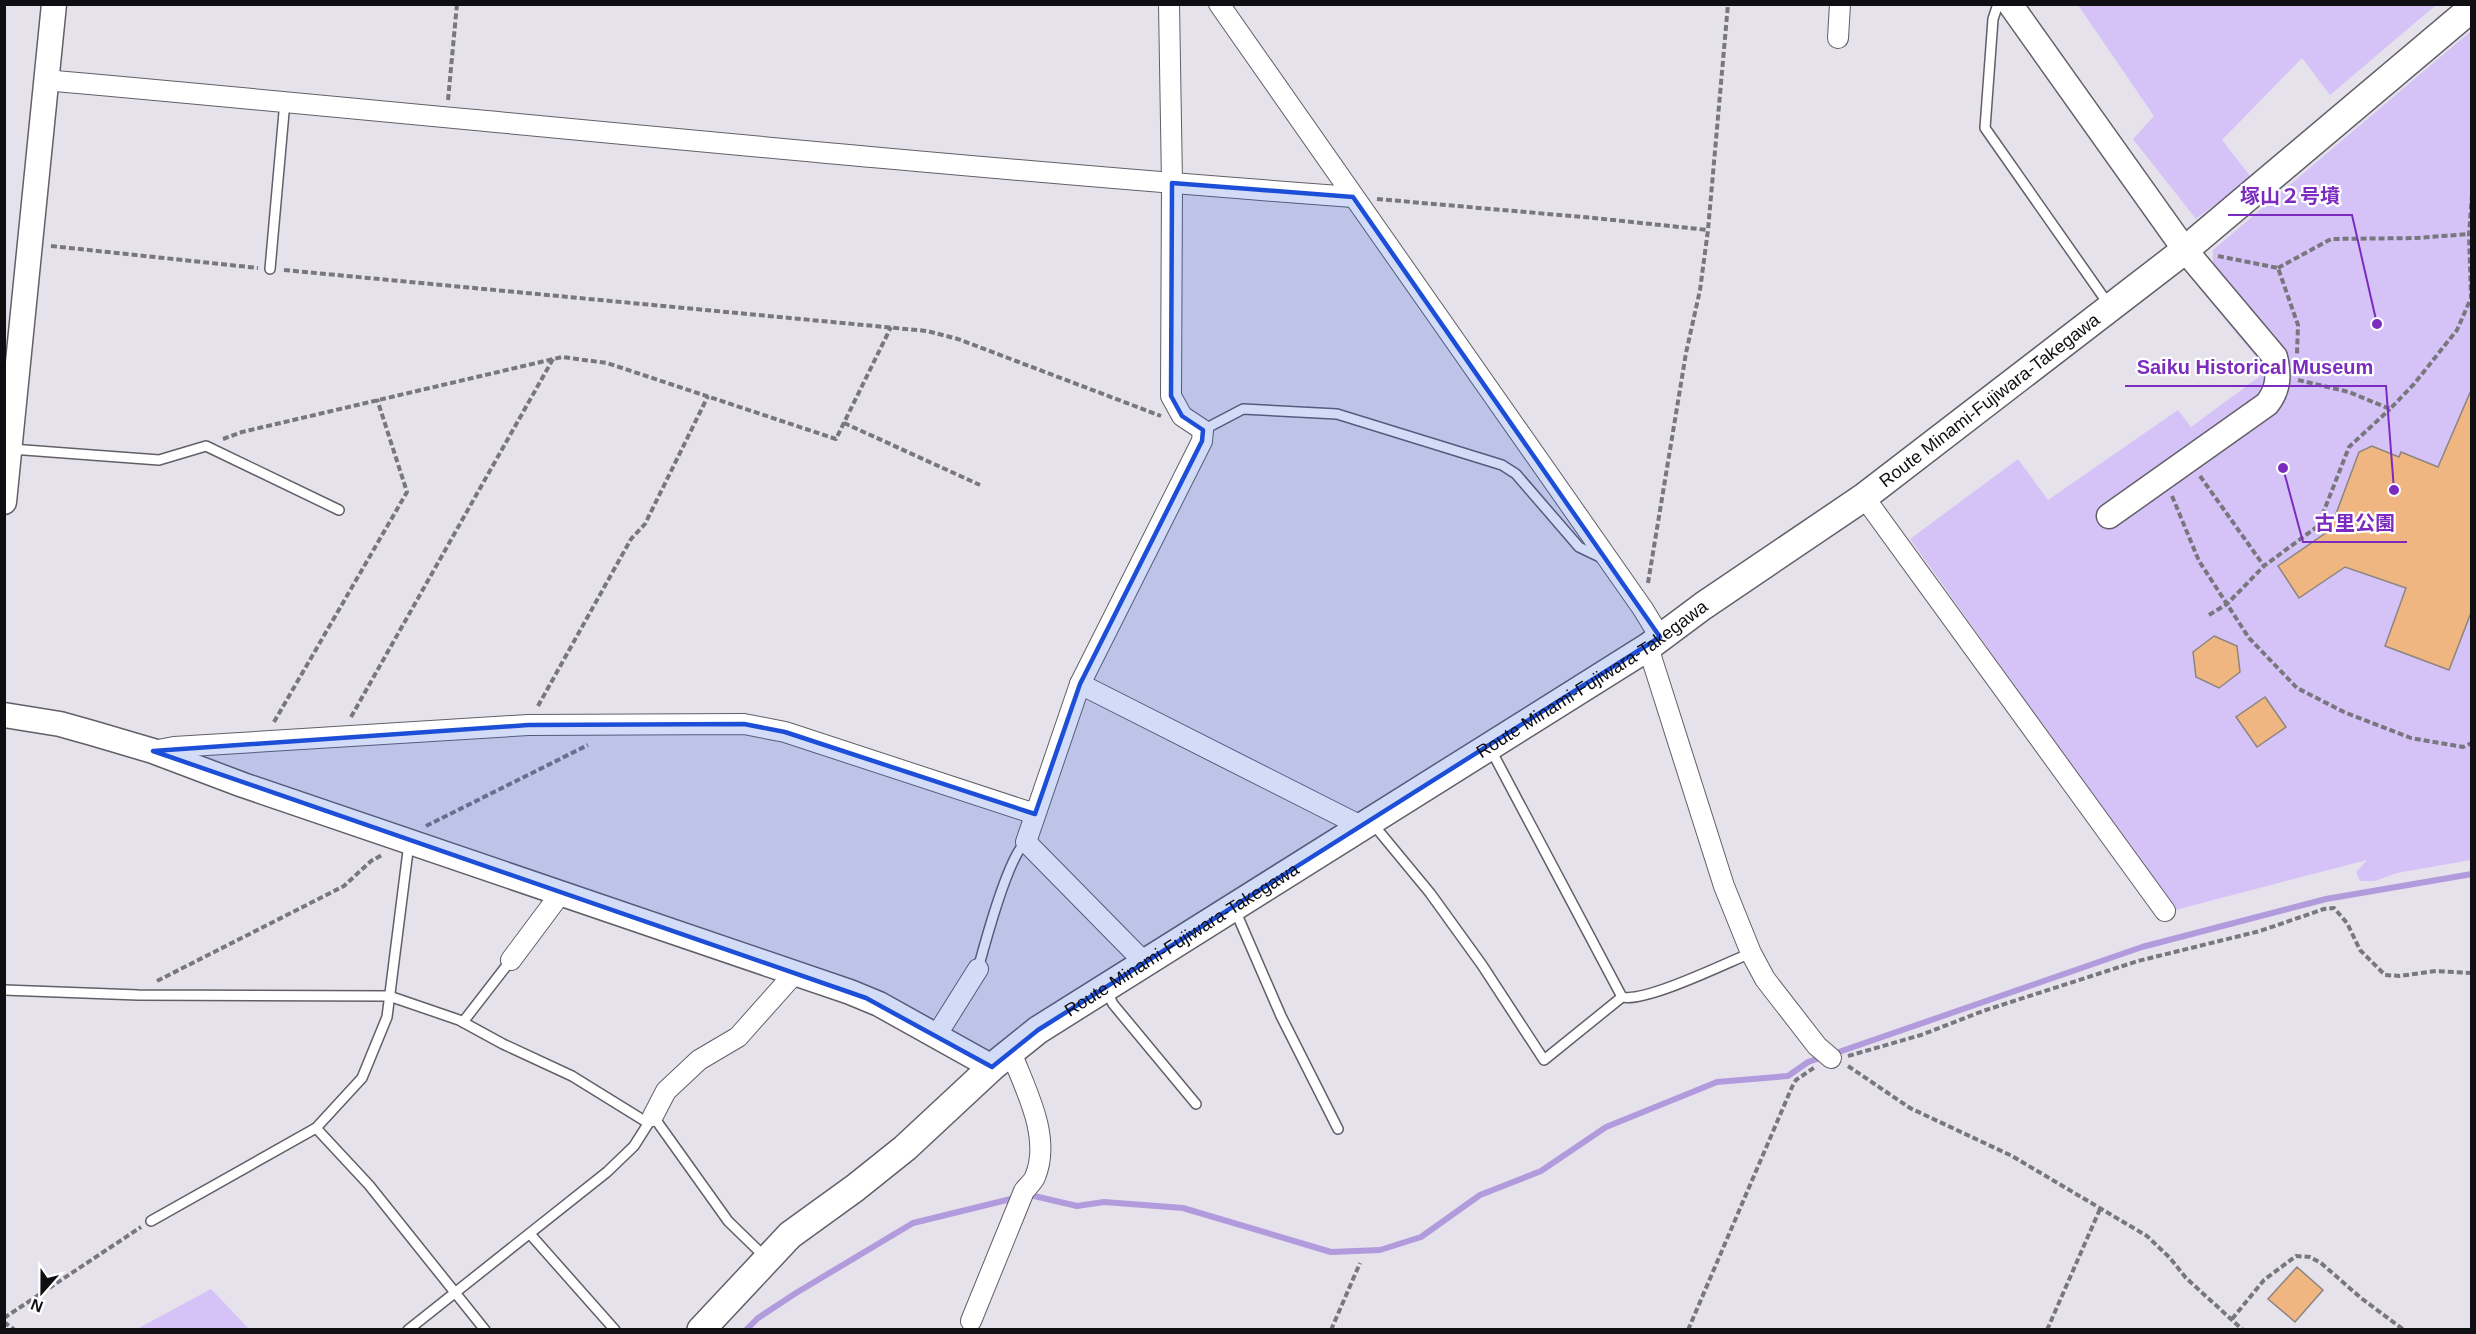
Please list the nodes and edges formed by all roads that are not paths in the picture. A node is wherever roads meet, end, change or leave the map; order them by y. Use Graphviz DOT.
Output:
graph roads {
  1 [pos="54,4"];
  2 [pos="1169,4"];
  3 [pos="1219,4"];
  4 [pos="1840,4"];
  5 [pos="1998,4"];
  6 [pos="2010,4"];
  7 [pos="2472,8"];
  8 [pos="1838,38"];
  9 [pos="45,80"];
  10 [pos="285,101"];
  11 [pos="1172,183"];
  12 [pos="1353,197"];
  13 [pos="2185,250"];
  14 [pos="270,269"];
  15 [pos="2110,307"];
  16 [pos="1203,430"];
  17 [pos="10,449"];
  18 [pos="1864,497"];
  19 [pos="4,502"];
  20 [pos="339,510"];
  21 [pos="2109,516"];
  22 [pos="1610,562"];
  23 [pos="1654,642"];
  24 [pos="1080,684"];
  25 [pos="4,715"];
  26 [pos="1490,748"];
  27 [pos="153,751"];
  28 [pos="1035,814"];
  29 [pos="1367,824"];
  30 [pos="410,841"];
  31 [pos="1026,842"];
  32 [pos="561,893"];
  33 [pos="1234,907"];
  34 [pos="2165,911"];
  35 [pos="1751,953"];
  36 [pos="511,960"];
  37 [pos="1145,963"];
  38 [pos="978,969"];
  39 [pos="795,973"];
  40 [pos="1106,987"];
  41 [pos="4,990"];
  42 [pos="389,996"];
  43 [pos="1622,997"];
  44 [pos="463,1022"];
  45 [pos="936,1036"];
  46 [pos="1827,1054"];
  47 [pos="1002,1059"];
  48 [pos="1196,1104"];
  49 [pos="650,1120"];
  50 [pos="315,1128"];
  51 [pos="1338,1128"];
  52 [pos="151,1221"];
  53 [pos="530,1234"];
  54 [pos="767,1260"];
  55 [pos="453,1292"];
  56 [pos="971,1321"];
  57 [pos="408,1329"];
  58 [pos="485,1329"];
  59 [pos="615,1329"];
  60 [pos="701,1329"];
  1 -- 9 [label="street"];
  2 -- 11 [label="street"];
  3 -- 12 [label="street"];
  4 -- 8 [label="street"];
  5 -- 15 [label="lane"];
  6 -- 13 [label="street"];
  7 -- 13 [label="main road, Route Minami-Fujiwara-Takegawa"];
  9 -- 10 [label="street"];
  9 -- 17 [label="street"];
  10 -- 11 [label="street"];
  10 -- 14 [label="lane"];
  11 -- 12 [label="street"];
  11 -- 16 [label="street"];
  12 -- 22 [label="street"];
  13 -- 15 [label="main road, Route Minami-Fujiwara-Takegawa"];
  13 -- 21 [label="street"];
  15 -- 18 [label="main road, Route Minami-Fujiwara-Takegawa"];
  16 -- 22 [label="lane"];
  16 -- 24 [label="street"];
  17 -- 19 [label="street"];
  17 -- 20 [label="lane"];
  18 -- 23 [label="main road, Route Minami-Fujiwara-Takegawa"];
  18 -- 34 [label="street"];
  22 -- 23 [label="street"];
  23 -- 26 [label="main road, Route Minami-Fujiwara-Takegawa"];
  23 -- 35 [label="street"];
  24 -- 28 [label="street"];
  24 -- 29 [label="street"];
  25 -- 27 [label="street"];
  26 -- 29 [label="main road, Route Minami-Fujiwara-Takegawa"];
  26 -- 43 [label="lane"];
  27 -- 28 [label="street"];
  27 -- 30 [label="street"];
  28 -- 31 [label="street"];
  29 -- 33 [label="main road, Route Minami-Fujiwara-Takegawa"];
  29 -- 43 [label="lane"];
  30 -- 32 [label="street"];
  30 -- 42 [label="lane"];
  31 -- 37 [label="street"];
  31 -- 38 [label="lane"];
  32 -- 36 [label="street"];
  32 -- 39 [label="street"];
  33 -- 37 [label="main road, Route Minami-Fujiwara-Takegawa"];
  33 -- 51 [label="lane"];
  35 -- 43 [label="lane"];
  35 -- 46 [label="street"];
  36 -- 44 [label="lane"];
  37 -- 40 [label="main road, Route Minami-Fujiwara-Takegawa"];
  38 -- 45 [label="street"];
  39 -- 45 [label="street"];
  39 -- 49 [label="street"];
  40 -- 47 [label="main road, Route Minami-Fujiwara-Takegawa"];
  40 -- 48 [label="lane"];
  41 -- 42 [label="lane"];
  42 -- 44 [label="lane"];
  42 -- 50 [label="lane"];
  44 -- 49 [label="lane"];
  45 -- 47 [label="street"];
  47 -- 54 [label="main road, Route Minami-Fujiwara-Takegawa"];
  47 -- 56 [label="street"];
  49 -- 53 [label="lane"];
  49 -- 54 [label="lane"];
  50 -- 52 [label="lane"];
  50 -- 55 [label="lane"];
  53 -- 55 [label="lane"];
  53 -- 59 [label="lane"];
  54 -- 60 [label="main road, Route Minami-Fujiwara-Takegawa"];
  55 -- 57 [label="lane"];
  55 -- 58 [label="lane"];
}
